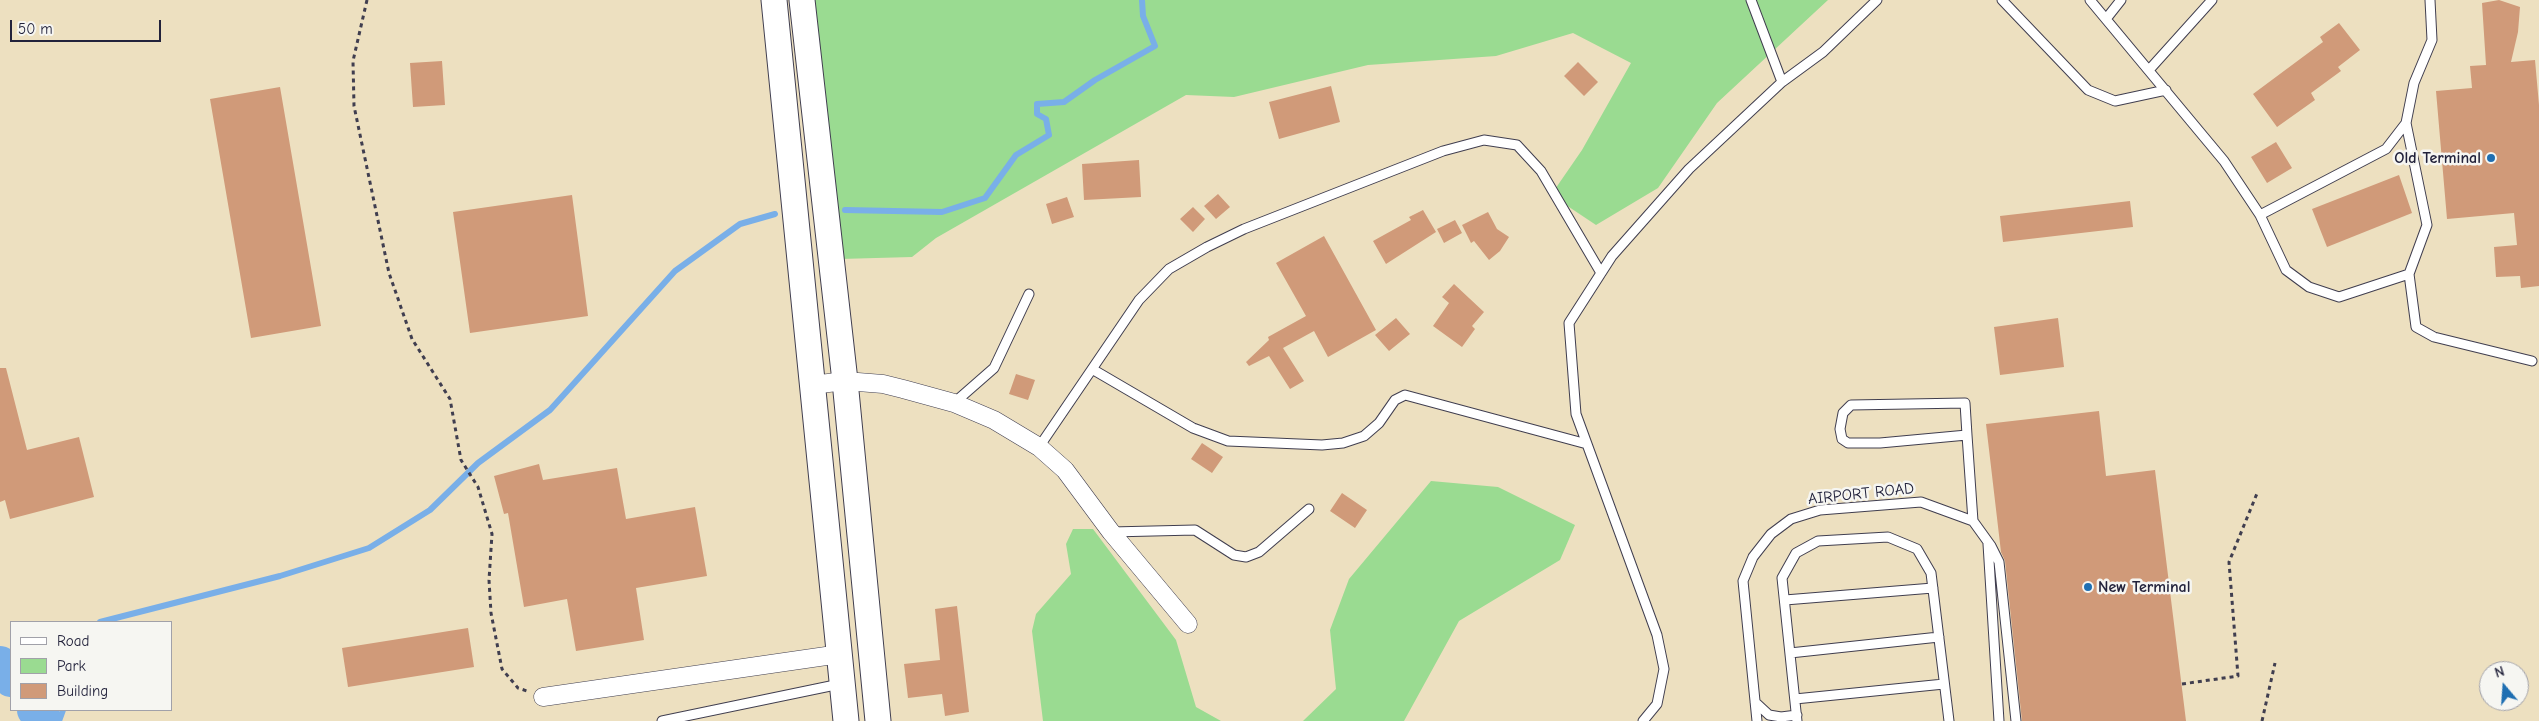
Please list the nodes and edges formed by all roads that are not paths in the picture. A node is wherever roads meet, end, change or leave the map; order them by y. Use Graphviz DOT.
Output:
graph roads {
  1 [pos="774,0"];
  2 [pos="802,0"];
  3 [pos="1751,0"];
  4 [pos="1876,0"];
  5 [pos="2002,0"];
  6 [pos="2090,0"];
  7 [pos="2121,0"];
  8 [pos="2212,0"];
  9 [pos="2430,0"];
  10 [pos="2106,20"];
  11 [pos="2149,70"];
  12 [pos="1782,82"];
  13 [pos="2166,90"];
  14 [pos="2406,123"];
  15 [pos="2260,215"];
  16 [pos="1601,273"];
  17 [pos="2409,274"];
  18 [pos="1028,294"];
  19 [pos="2532,361"];
  20 [pos="1092,369"];
  21 [pos="845,381"];
  22 [pos="812,385"];
  23 [pos="954,403"];
  24 [pos="1967,436"];
  25 [pos="1587,444"];
  26 [pos="1039,448"];
  27 [pos="1309,509"];
  28 [pos="1973,521"];
  29 [pos="1111,532"];
  30 [pos="1988,543"];
  31 [pos="1933,588"];
  32 [pos="1785,600"];
  33 [pos="1188,624"];
  34 [pos="1939,637"];
  35 [pos="1790,653"];
  36 [pos="840,654"];
  37 [pos="1752,677"];
  38 [pos="842,683"];
  39 [pos="1944,684"];
  40 [pos="544,697"];
  41 [pos="1795,699"];
  42 [pos="1797,718"];
  43 [pos="662,721"];
  44 [pos="846,721"];
  45 [pos="878,721"];
  46 [pos="1643,721"];
  47 [pos="1757,721"];
  48 [pos="1949,721"];
  49 [pos="1999,721"];
  50 [pos="2016,721"];
  1 -- 22 [label="street"];
  2 -- 21 [label="street"];
  3 -- 12 [label="lane"];
  4 -- 12 [label="lane"];
  5 -- 13 [label="lane"];
  6 -- 10 [label="lane"];
  7 -- 10 [label="lane"];
  8 -- 11 [label="lane"];
  9 -- 14 [label="lane"];
  10 -- 11 [label="lane"];
  11 -- 13 [label="lane"];
  12 -- 16 [label="lane"];
  13 -- 15 [label="lane"];
  14 -- 15 [label="lane"];
  14 -- 17 [label="lane"];
  15 -- 17 [label="lane"];
  16 -- 20 [label="lane"];
  16 -- 25 [label="lane"];
  17 -- 19 [label="lane"];
  18 -- 23 [label="lane"];
  20 -- 25 [label="lane"];
  20 -- 26 [label="lane"];
  21 -- 22 [label="street"];
  21 -- 23 [label="street"];
  21 -- 45 [label="street"];
  22 -- 36 [label="street"];
  23 -- 26 [label="street"];
  24 -- 24 [label="lane"];
  24 -- 28 [label="lane"];
  25 -- 46 [label="lane"];
  26 -- 29 [label="street"];
  27 -- 29 [label="lane"];
  28 -- 30 [label="lane"];
  28 -- 37 [label="lane, AIRPORT ROAD"];
  29 -- 33 [label="street"];
  30 -- 49 [label="lane"];
  30 -- 50 [label="lane"];
  31 -- 32 [label="lane"];
  31 -- 32 [label="lane"];
  31 -- 34 [label="lane"];
  32 -- 35 [label="lane"];
  34 -- 35 [label="lane"];
  34 -- 39 [label="lane"];
  35 -- 41 [label="lane"];
  36 -- 38 [label="street"];
  36 -- 40 [label="street"];
  37 -- 42 [label="lane"];
  37 -- 47 [label="lane, AIRPORT ROAD"];
  38 -- 43 [label="lane"];
  38 -- 44 [label="street"];
  39 -- 41 [label="lane"];
  39 -- 48 [label="lane"];
  41 -- 42 [label="lane"];
}
